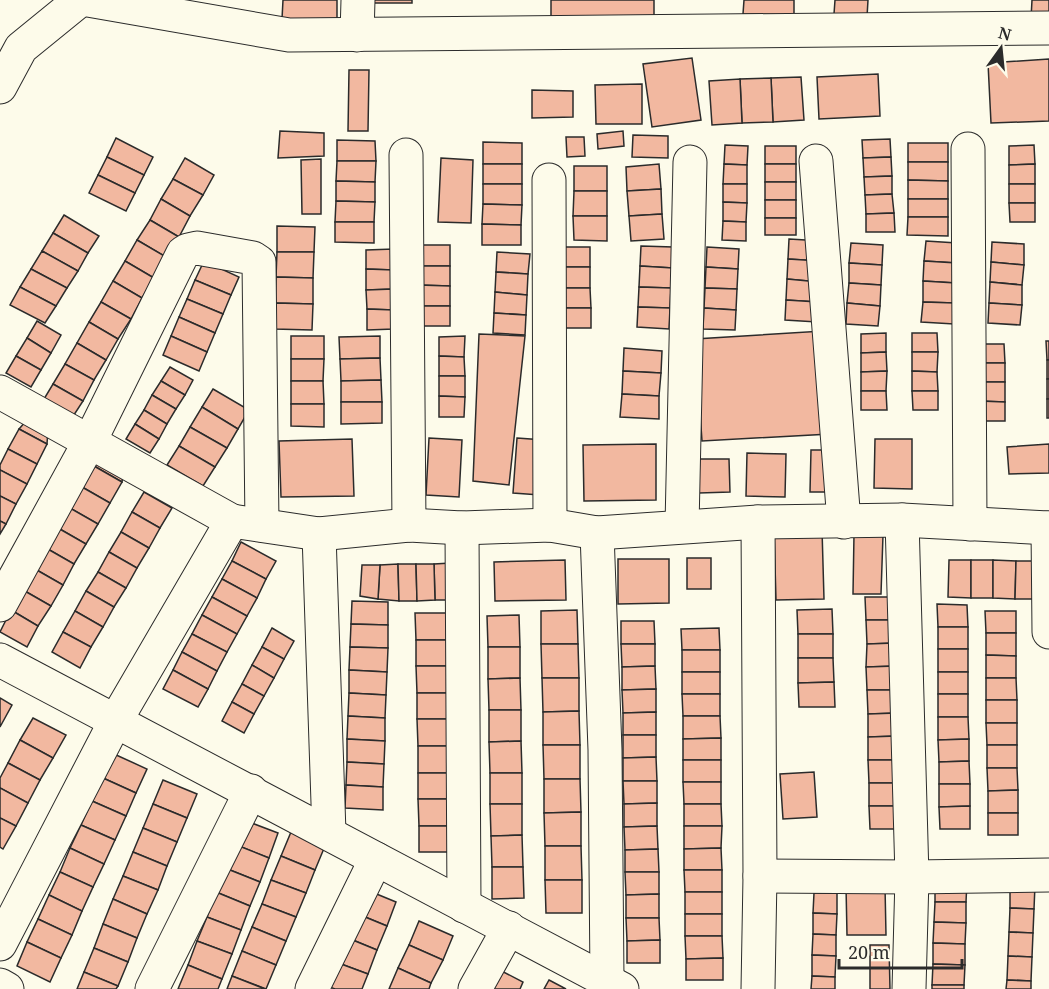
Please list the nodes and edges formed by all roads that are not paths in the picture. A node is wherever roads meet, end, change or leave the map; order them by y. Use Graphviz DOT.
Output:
graph roads {
  1 [pos="80,0"];
  2 [pos="88,0"];
  3 [pos="358,0"];
  4 [pos="225,12"];
  5 [pos="1049,28"];
  6 [pos="357,35"];
  7 [pos="0,87"];
  8 [pos="968,149"];
  9 [pos="406,155"];
  10 [pos="816,161"];
  11 [pos="690,162"];
  12 [pos="549,180"];
  13 [pos="0,392"];
  14 [pos="90,441"];
  15 [pos="902,520"];
  16 [pos="758,522"];
  17 [pos="844,522"];
  18 [pos="247,523"];
  19 [pos="970,524"];
  20 [pos="409,525"];
  21 [pos="550,525"];
  22 [pos="682,526"];
  23 [pos="462,528"];
  24 [pos="1049,528"];
  25 [pos="597,533"];
  26 [pos="319,534"];
  27 [pos="0,605"];
  28 [pos="1049,632"];
  29 [pos="0,660"];
  30 [pos="116,720"];
  31 [pos="250,791"];
  32 [pos="329,833"];
  33 [pos="376,859"];
  34 [pos="1049,875"];
  35 [pos="760,876"];
  36 [pos="912,877"];
  37 [pos="464,906"];
  38 [pos="509,928"];
  39 [pos="0,944"];
  40 [pos="615,984"];
  41 [pos="0,985"];
  42 [pos="7,989"];
  43 [pos="152,989"];
  44 [pos="312,989"];
  45 [pos="475,989"];
  46 [pos="758,989"];
  47 [pos="909,989"];
  1 -- 7 [label="street"];
  2 -- 4 [label="street"];
  3 -- 6 [label="street"];
  4 -- 6 [label="street"];
  5 -- 6 [label="street"];
  8 -- 19 [label="street"];
  9 -- 20 [label="street"];
  10 -- 17 [label="street"];
  11 -- 22 [label="street"];
  12 -- 21 [label="street"];
  13 -- 14 [label="street"];
  14 -- 18 [label="street"];
  14 -- 18 [label="street"];
  14 -- 27 [label="street"];
  15 -- 17 [label="street"];
  15 -- 19 [label="street"];
  15 -- 36 [label="street"];
  16 -- 17 [label="street"];
  16 -- 22 [label="street"];
  16 -- 35 [label="street"];
  18 -- 26 [label="street"];
  18 -- 30 [label="street"];
  19 -- 24 [label="street"];
  20 -- 23 [label="street"];
  20 -- 26 [label="street"];
  21 -- 23 [label="street"];
  21 -- 25 [label="street"];
  22 -- 25 [label="street"];
  23 -- 37 [label="street"];
  24 -- 28 [label="street"];
  25 -- 40 [label="street"];
  26 -- 32 [label="street"];
  29 -- 30 [label="street"];
  30 -- 31 [label="street"];
  30 -- 39 [label="street"];
  31 -- 32 [label="street"];
  31 -- 43 [label="street"];
  32 -- 33 [label="street"];
  33 -- 37 [label="street"];
  33 -- 44 [label="street"];
  34 -- 36 [label="street"];
  35 -- 36 [label="street"];
  35 -- 46 [label="street"];
  36 -- 47 [label="street"];
  37 -- 38 [label="street"];
  38 -- 40 [label="street"];
  38 -- 45 [label="street"];
  41 -- 42 [label="street"];
}
